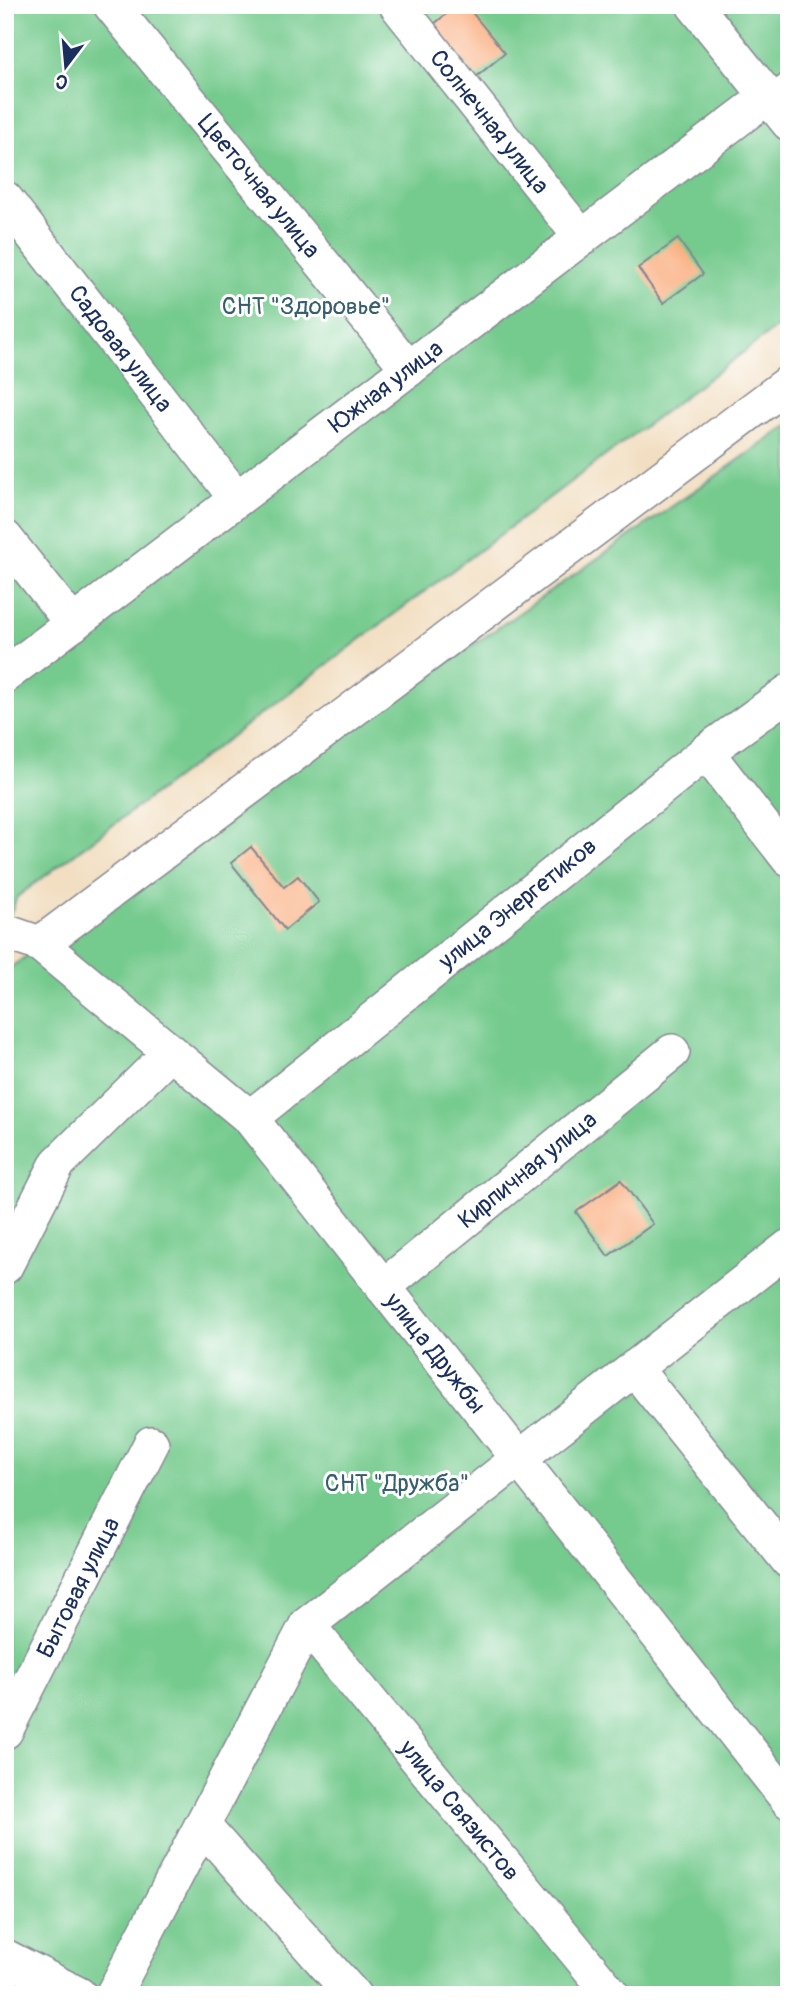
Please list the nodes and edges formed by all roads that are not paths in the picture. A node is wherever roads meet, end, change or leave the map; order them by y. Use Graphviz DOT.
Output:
graph roads {
  1 [pos="111,5"];
  2 [pos="397,5"];
  3 [pos="694,5"];
  4 [pos="782,100"];
  5 [pos="5,199"];
  6 [pos="582,238"];
  7 [pos="409,369"];
  8 [pos="789,383"];
  9 [pos="237,499"];
  10 [pos="5,538"];
  11 [pos="73,624"];
  12 [pos="5,675"];
  13 [pos="789,692"];
  14 [pos="706,752"];
  15 [pos="789,859"];
  16 [pos="5,932"];
  17 [pos="40,944"];
  18 [pos="672,1052"];
  19 [pos="170,1053"];
  20 [pos="250,1118"];
  21 [pos="789,1247"];
  22 [pos="5,1266"];
  23 [pos="383,1287"];
  24 [pos="634,1368"];
  25 [pos="151,1444"];
  26 [pos="519,1458"];
  27 [pos="789,1561"];
  28 [pos="307,1625"];
  29 [pos="5,1731"];
  30 [pos="789,1801"];
  31 [pos="202,1825"];
  32 [pos="5,1958"];
  33 [pos="79,1995"];
  34 [pos="113,1995"];
  35 [pos="353,1995"];
  36 [pos="612,1995"];
  1 -- 7 [label="street, Цветочная улица"];
  2 -- 6 [label="street, Солнечная улица"];
  3 -- 4 [label="street"];
  4 -- 6 [label="street, Южная улица"];
  5 -- 9 [label="street, Садовая улица"];
  6 -- 7 [label="street, Южная улица"];
  7 -- 9 [label="street, Южная улица"];
  8 -- 17 [label="street"];
  9 -- 11 [label="street, Южная улица"];
  10 -- 11 [label="street"];
  11 -- 12 [label="street, Южная улица"];
  13 -- 14 [label="street, улица Энергетиков"];
  14 -- 15 [label="street"];
  14 -- 20 [label="street, улица Энергетиков"];
  16 -- 17 [label="street"];
  17 -- 19 [label="street, улица Дружбы"];
  18 -- 23 [label="street, Кирпичная улица"];
  19 -- 20 [label="street, улица Дружбы"];
  19 -- 22 [label="street"];
  20 -- 23 [label="street, улица Дружбы"];
  21 -- 24 [label="street"];
  23 -- 26 [label="street, улица Дружбы"];
  24 -- 26 [label="street"];
  24 -- 27 [label="street"];
  25 -- 29 [label="street, Бытовая улица"];
  26 -- 28 [label="street"];
  26 -- 30 [label="street, улица Дружбы"];
  28 -- 31 [label="street"];
  28 -- 36 [label="street, улица Связистов"];
  31 -- 34 [label="street"];
  31 -- 35 [label="street"];
  32 -- 33 [label="street"];
}
